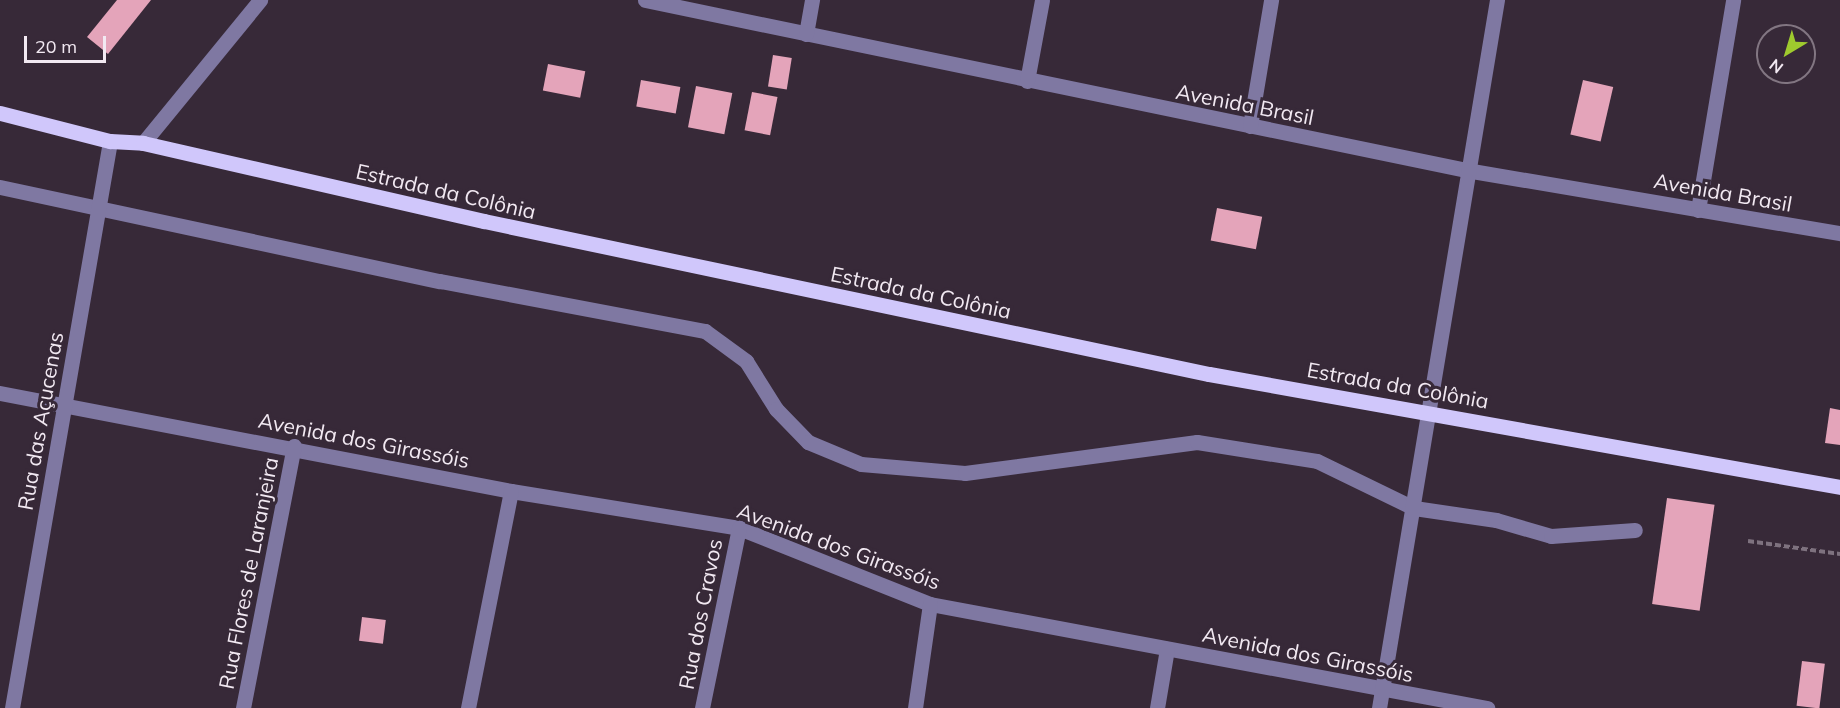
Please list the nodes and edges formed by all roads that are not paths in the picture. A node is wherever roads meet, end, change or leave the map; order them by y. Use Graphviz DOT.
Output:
graph roads {
  1 [pos="260,0"];
  2 [pos="645,0"];
  3 [pos="812,0"];
  4 [pos="1042,0"];
  5 [pos="1271,0"];
  6 [pos="1497,0"];
  7 [pos="1733,0"];
  8 [pos="806,34"];
  9 [pos="1027,81"];
  10 [pos="0,112"];
  11 [pos="1250,126"];
  12 [pos="110,141"];
  13 [pos="143,143"];
  14 [pos="1466,170"];
  15 [pos="0,187"];
  16 [pos="1698,210"];
  17 [pos="96,211"];
  18 [pos="1840,233"];
  19 [pos="0,393"];
  20 [pos="65,404"];
  21 [pos="1429,412"];
  22 [pos="294,446"];
  23 [pos="1840,487"];
  24 [pos="511,491"];
  25 [pos="1414,508"];
  26 [pos="738,528"];
  27 [pos="1635,530"];
  28 [pos="930,604"];
  29 [pos="1167,649"];
  30 [pos="1382,690"];
  31 [pos="12,708"];
  32 [pos="243,708"];
  33 [pos="468,708"];
  34 [pos="702,708"];
  35 [pos="915,708"];
  36 [pos="1157,708"];
  37 [pos="1379,708"];
  38 [pos="1487,708"];
  1 -- 13 [label="street"];
  2 -- 8 [label="street, Avenida Brasil"];
  3 -- 8 [label="street"];
  4 -- 9 [label="street"];
  5 -- 11 [label="street"];
  6 -- 14 [label="street"];
  7 -- 16 [label="street"];
  8 -- 9 [label="street, Avenida Brasil"];
  9 -- 11 [label="street, Avenida Brasil"];
  10 -- 12 [label="main road, Estrada da Colônia"];
  11 -- 14 [label="street, Avenida Brasil"];
  12 -- 13 [label="main road, Estrada da Colônia"];
  12 -- 17 [label="street, Rua das Açucenas"];
  13 -- 21 [label="main road, Estrada da Colônia"];
  14 -- 16 [label="street, Avenida Brasil"];
  14 -- 21 [label="street"];
  15 -- 17 [label="street"];
  16 -- 18 [label="street, Avenida Brasil"];
  17 -- 20 [label="street, Rua das Açucenas"];
  17 -- 25 [label="street"];
  19 -- 20 [label="street, Avenida dos Girassóis"];
  20 -- 22 [label="street, Avenida dos Girassóis"];
  20 -- 31 [label="street, Rua das Açucenas"];
  21 -- 23 [label="main road, Estrada da Colônia"];
  21 -- 25 [label="street"];
  22 -- 24 [label="street, Avenida dos Girassóis"];
  22 -- 32 [label="street, Rua Flores de Laranjeira"];
  24 -- 26 [label="street, Avenida dos Girassóis"];
  24 -- 33 [label="street"];
  25 -- 27 [label="street"];
  25 -- 30 [label="street"];
  26 -- 28 [label="street, Avenida dos Girassóis"];
  26 -- 34 [label="street, Rua dos Cravos"];
  28 -- 29 [label="street, Avenida dos Girassóis"];
  28 -- 35 [label="street"];
  29 -- 30 [label="street, Avenida dos Girassóis"];
  29 -- 36 [label="street"];
  30 -- 37 [label="street"];
  30 -- 38 [label="street, Avenida dos Girassóis"];
}
